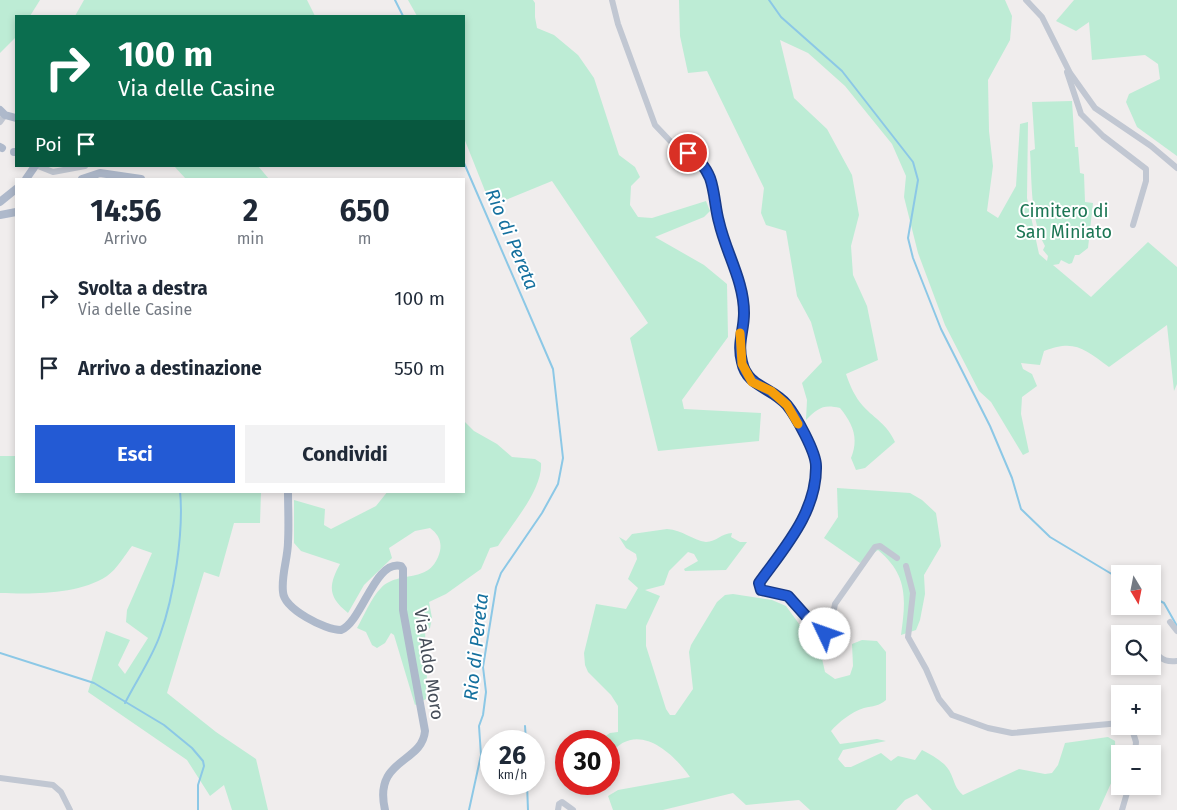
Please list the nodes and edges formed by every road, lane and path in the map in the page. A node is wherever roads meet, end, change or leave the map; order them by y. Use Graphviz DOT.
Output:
graph roads {
  1 [pos="612,0"];
  2 [pos="1026,0"];
  3 [pos="1063,60"];
  4 [pos="2,116"];
  5 [pos="15,118"];
  6 [pos="35,167"];
  7 [pos="39,167"];
  8 [pos="80,167"];
  9 [pos="1177,168"];
  10 [pos="27,178"];
  11 [pos="85,178"];
  12 [pos="134,178"];
  13 [pos="15,190"];
  14 [pos="0,202"];
  15 [pos="15,212"];
  16 [pos="0,215"];
  17 [pos="1133,225"];
  18 [pos="288,493"];
  19 [pos="897,558"];
  20 [pos="906,566"];
  21 [pos="1170,622"];
  22 [pos="1177,631"];
  23 [pos="1161,658"];
  24 [pos="1177,662"];
  25 [pos="1111,724"];
  26 [pos="0,778"];
  27 [pos="1126,795"];
  28 [pos="70,810"];
  29 [pos="385,810"];
  30 [pos="558,810"];
  31 [pos="573,810"];
  32 [pos="1122,810"];
  1 -- 19 [label="street"];
  2 -- 3 [label="street"];
  3 -- 9 [label="street"];
  3 -- 17 [label="street"];
  4 -- 5 [label="main road"];
  6 -- 10 [label="main road"];
  7 -- 8 [label="street"];
  11 -- 12 [label="main road"];
  13 -- 14 [label="main road"];
  15 -- 16 [label="main road"];
  18 -- 29 [label="main road, Via Aldo Moro"];
  20 -- 25 [label="street"];
  21 -- 22 [label="street"];
  23 -- 24 [label="street"];
  26 -- 28 [label="street"];
  27 -- 32 [label="street"];
  30 -- 31 [label="street"];
}
